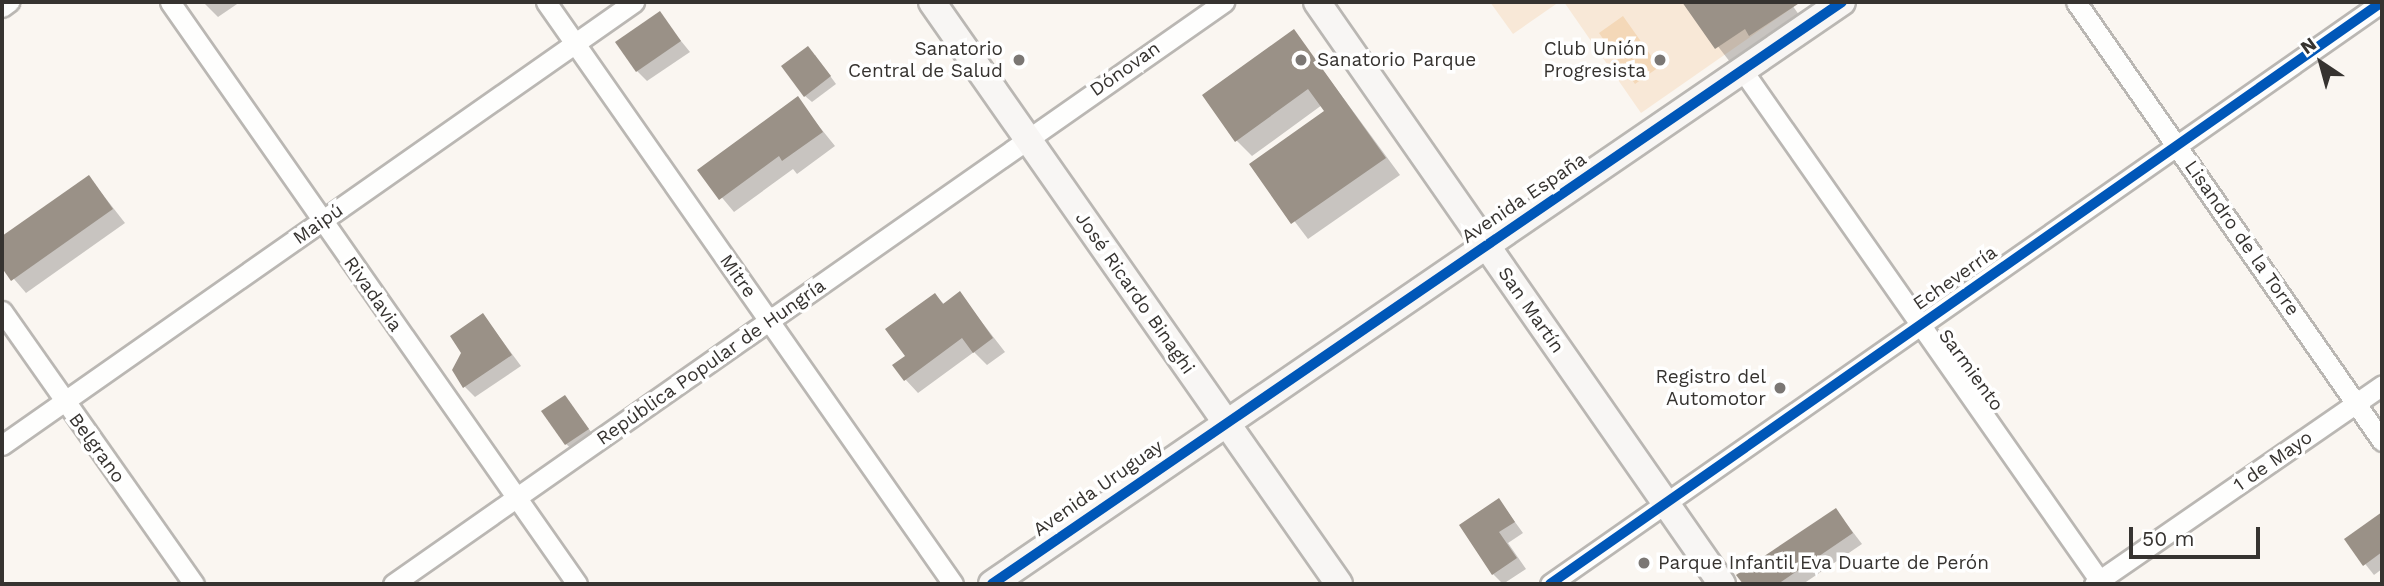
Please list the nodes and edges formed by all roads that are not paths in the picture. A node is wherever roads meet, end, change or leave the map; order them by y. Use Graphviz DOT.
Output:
graph roads {
  1 [pos="9,2"];
  2 [pos="170,2"];
  3 [pos="546,2"];
  4 [pos="634,2"];
  5 [pos="932,2"];
  6 [pos="1224,2"];
  7 [pos="1317,2"];
  8 [pos="1842,2"];
  9 [pos="2076,2"];
  10 [pos="2382,2"];
  11 [pos="2,7"];
  12 [pos="575,43"];
  13 [pos="1743,71"];
  14 [pos="1027,137"];
  15 [pos="2177,145"];
  16 [pos="322,221"];
  17 [pos="1486,245"];
  18 [pos="2,311"];
  19 [pos="769,320"];
  20 [pos="1917,326"];
  21 [pos="2382,385"];
  22 [pos="64,402"];
  23 [pos="2356,403"];
  24 [pos="1224,421"];
  25 [pos="2382,441"];
  26 [pos="2,446"];
  27 [pos="517,499"];
  28 [pos="1665,503"];
  29 [pos="2099,583"];
  30 [pos="194,584"];
  31 [pos="393,584"];
  32 [pos="577,584"];
  33 [pos="953,584"];
  34 [pos="992,584"];
  35 [pos="1339,584"];
  36 [pos="1550,584"];
  37 [pos="1722,584"];
  1 -- 11 [label="street"];
  2 -- 16 [label="street, Rivadavia"];
  3 -- 12 [label="street, Mitre"];
  4 -- 12 [label="street, Maipú"];
  5 -- 14 [label="street, José Ricardo Binaghi"];
  6 -- 14 [label="street, Dónovan"];
  7 -- 17 [label="street, San Martín"];
  8 -- 13 [label="street, Avenida España"];
  9 -- 15 [label="street, Lisandro de la Torre"];
  10 -- 15 [label="street, Echeverría"];
  12 -- 16 [label="street, Maipú"];
  12 -- 19 [label="street, Mitre"];
  13 -- 17 [label="street, Avenida España"];
  13 -- 20 [label="street, Sarmiento"];
  14 -- 19 [label="street, República Popular de Hungría"];
  14 -- 24 [label="street, José Ricardo Binaghi"];
  15 -- 20 [label="street, Echeverría"];
  15 -- 23 [label="street, Lisandro de la Torre"];
  16 -- 22 [label="street, Maipú"];
  16 -- 27 [label="street, Rivadavia"];
  17 -- 24 [label="street, Avenida España"];
  17 -- 28 [label="street, San Martín"];
  18 -- 22 [label="street, Belgrano"];
  19 -- 27 [label="street, República Popular de Hungría"];
  19 -- 33 [label="street, Mitre"];
  20 -- 28 [label="street, Echeverría"];
  20 -- 29 [label="street, Sarmiento"];
  21 -- 23 [label="street, 1 de Mayo"];
  22 -- 26 [label="street, Maipú"];
  22 -- 30 [label="street, Belgrano"];
  23 -- 25 [label="street, Lisandro de la Torre"];
  23 -- 29 [label="street, 1 de Mayo"];
  24 -- 34 [label="street, Avenida Uruguay"];
  24 -- 35 [label="street, José Ricardo Binaghi"];
  27 -- 31 [label="street, República Popular de Hungría"];
  27 -- 32 [label="street, Rivadavia"];
  28 -- 36 [label="street, Echeverría"];
  28 -- 37 [label="street, San Martín"];
}
